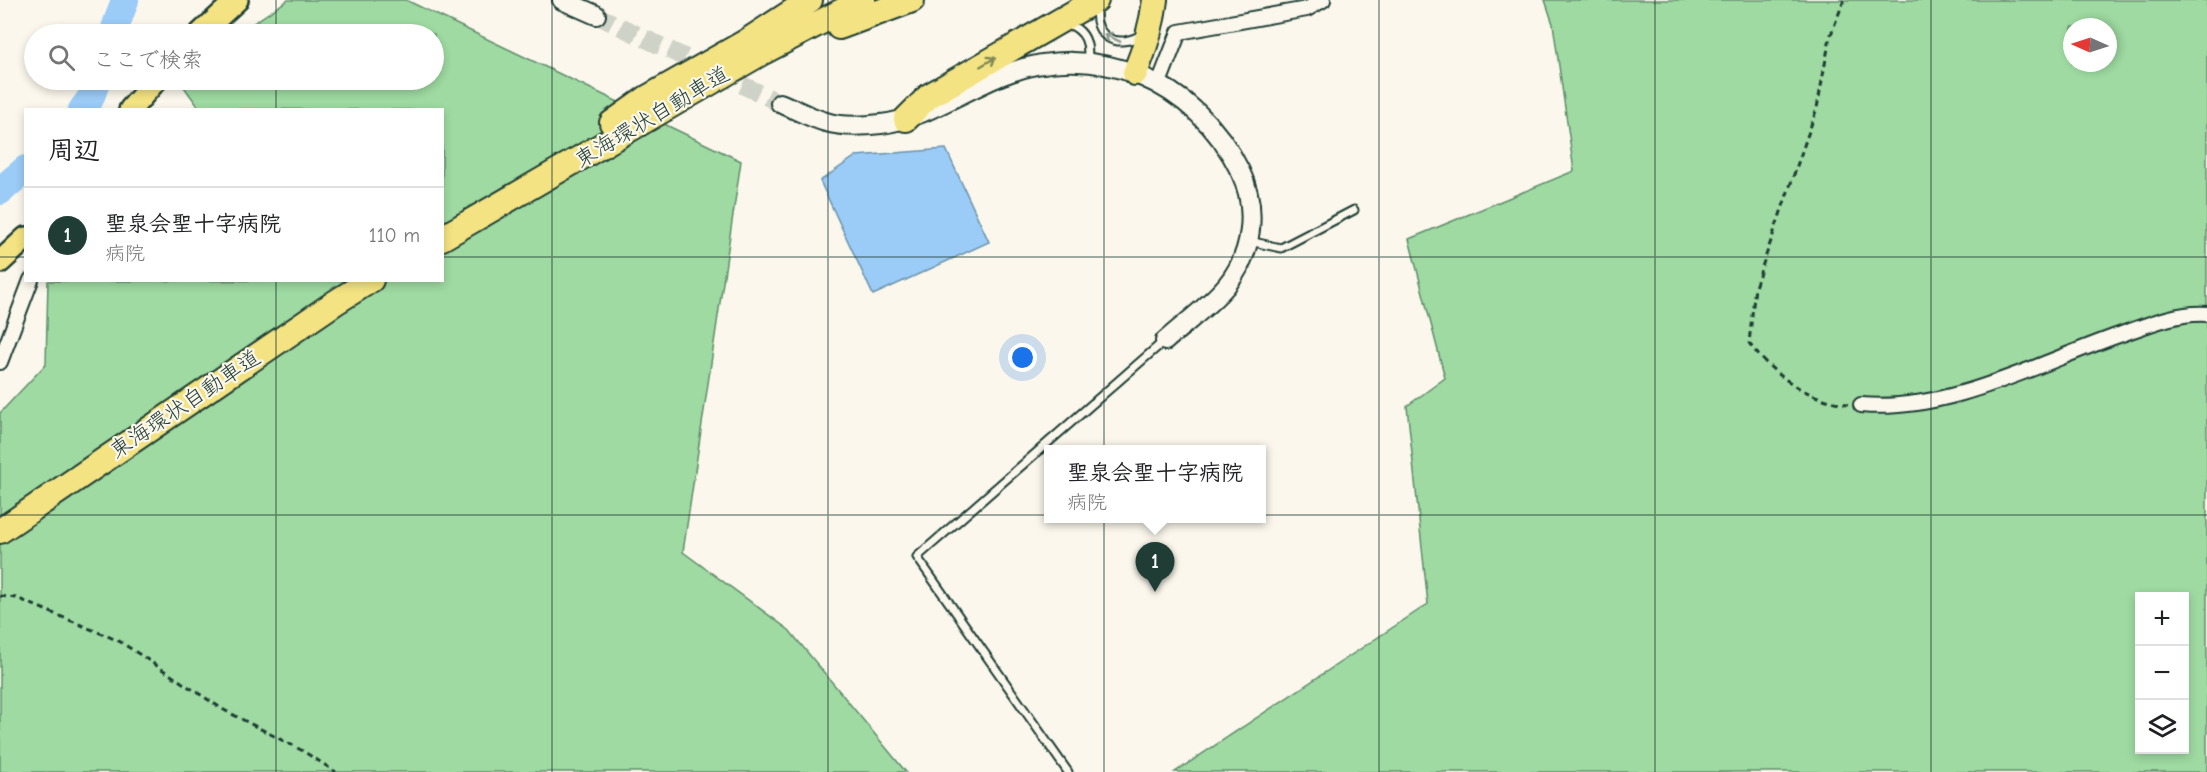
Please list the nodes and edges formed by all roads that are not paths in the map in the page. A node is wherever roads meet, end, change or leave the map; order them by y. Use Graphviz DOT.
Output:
graph roads {
  1 [pos="237,0"];
  2 [pos="562,0"];
  3 [pos="810,0"];
  4 [pos="843,0"];
  5 [pos="863,0"];
  6 [pos="912,0"];
  7 [pos="1097,0"];
  8 [pos="1155,0"];
  9 [pos="1323,0"];
  10 [pos="596,15"];
  11 [pos="1060,22"];
  12 [pos="211,24"];
  13 [pos="1151,26"];
  14 [pos="1087,63"];
  15 [pos="1135,73"];
  16 [pos="1159,83"];
  17 [pos="147,90"];
  18 [pos="780,103"];
  19 [pos="132,108"];
  20 [pos="906,118"];
  21 [pos="593,137"];
  22 [pos="581,159"];
  23 [pos="1354,210"];
  24 [pos="444,224"];
  25 [pos="444,237"];
  26 [pos="24,240"];
  27 [pos="1249,241"];
  28 [pos="0,262"];
  29 [pos="30,282"];
  30 [pos="349,282"];
  31 [pos="368,282"];
  32 [pos="2207,314"];
  33 [pos="1165,341"];
  34 [pos="0,362"];
  35 [pos="1861,405"];
  36 [pos="1046,445"];
  37 [pos="1044,446"];
  38 [pos="0,522"];
  39 [pos="0,531"];
  40 [pos="1068,772"];
  1 -- 12 [label="main road"];
  2 -- 10 [label="street"];
  3 -- 21 [label="highway"];
  4 -- 21 [label="highway, 東海環状自動車道"];
  5 -- 22 [label="highway, 東海環状自動車道"];
  6 -- 22 [label="highway"];
  7 -- 11 [label="highway"];
  13 -- 7 [label="lane, one-way"];
  8 -- 13 [label="highway"];
  9 -- 16 [label="street"];
  11 -- 14 [label="lane"];
  20 -- 11 [label="highway, one-way"];
  13 -- 15 [label="highway"];
  14 -- 15 [label="street"];
  14 -- 20 [label="street"];
  15 -- 16 [label="street"];
  16 -- 27 [label="street"];
  17 -- 19 [label="main road"];
  18 -- 20 [label="street"];
  21 -- 24 [label="highway, 東海環状自動車道"];
  22 -- 25 [label="highway, 東海環状自動車道"];
  23 -- 27 [label="lane"];
  26 -- 28 [label="main road"];
  27 -- 33 [label="street"];
  29 -- 34 [label="street"];
  30 -- 38 [label="highway, 東海環状自動車道"];
  31 -- 39 [label="highway, 東海環状自動車道"];
  32 -- 35 [label="street"];
  33 -- 36 [label="lane"];
  37 -- 40 [label="lane"];
}
